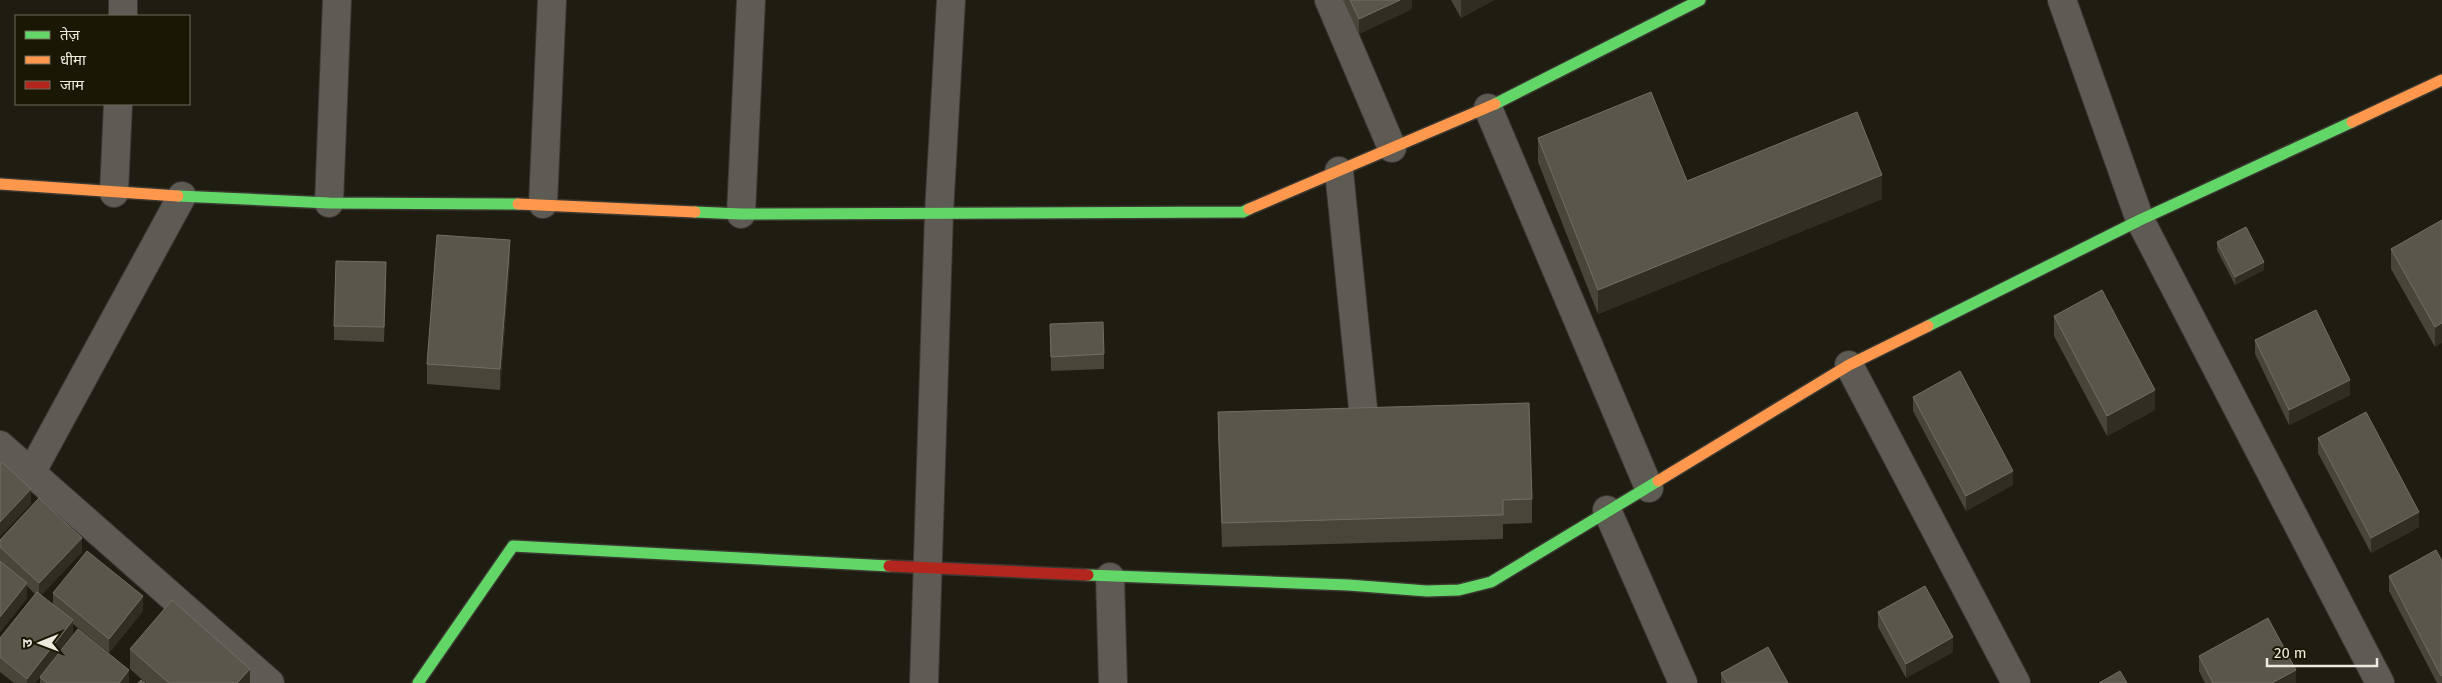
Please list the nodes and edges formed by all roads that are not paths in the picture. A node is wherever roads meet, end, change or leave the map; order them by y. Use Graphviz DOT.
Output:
graph roads {
  1 [pos="123,0"];
  2 [pos="338,0"];
  3 [pos="552,0"];
  4 [pos="751,0"];
  5 [pos="951,0"];
  6 [pos="1329,0"];
  7 [pos="1700,0"];
  8 [pos="2062,0"];
  9 [pos="122,15"];
  10 [pos="2442,80"];
  11 [pos="118,105"];
  12 [pos="1488,108"];
  13 [pos="1392,148"];
  14 [pos="1339,171"];
  15 [pos="0,184"];
  16 [pos="114,192"];
  17 [pos="182,196"];
  18 [pos="329,203"];
  19 [pos="543,204"];
  20 [pos="939,213"];
  21 [pos="741,214"];
  22 [pos="2140,220"];
  23 [pos="1849,365"];
  24 [pos="1364,418"];
  25 [pos="0,445"];
  26 [pos="31,473"];
  27 [pos="1649,488"];
  28 [pos="1607,510"];
  29 [pos="929,568"];
  30 [pos="1110,577"];
  31 [pos="270,683"];
  32 [pos="418,683"];
  33 [pos="924,683"];
  34 [pos="1113,683"];
  35 [pos="1683,683"];
  36 [pos="2016,683"];
  37 [pos="2380,683"];
  1 -- 9 [label="street"];
  2 -- 18 [label="street"];
  3 -- 19 [label="street"];
  4 -- 21 [label="street"];
  5 -- 20 [label="street"];
  6 -- 13 [label="street"];
  7 -- 12 [label="street"];
  8 -- 22 [label="street"];
  10 -- 22 [label="street"];
  11 -- 16 [label="street"];
  12 -- 13 [label="street"];
  12 -- 27 [label="street"];
  13 -- 14 [label="street"];
  14 -- 20 [label="street"];
  14 -- 24 [label="street"];
  15 -- 16 [label="street"];
  16 -- 17 [label="street"];
  17 -- 18 [label="street"];
  17 -- 26 [label="street"];
  18 -- 19 [label="street"];
  19 -- 21 [label="street"];
  20 -- 21 [label="street"];
  20 -- 29 [label="street"];
  22 -- 23 [label="street"];
  22 -- 37 [label="street"];
  23 -- 27 [label="street"];
  23 -- 36 [label="street"];
  25 -- 26 [label="street"];
  26 -- 31 [label="street"];
  27 -- 28 [label="street"];
  28 -- 30 [label="street"];
  28 -- 35 [label="street"];
  29 -- 30 [label="street"];
  29 -- 32 [label="street"];
  29 -- 33 [label="street"];
  30 -- 34 [label="street"];
}
